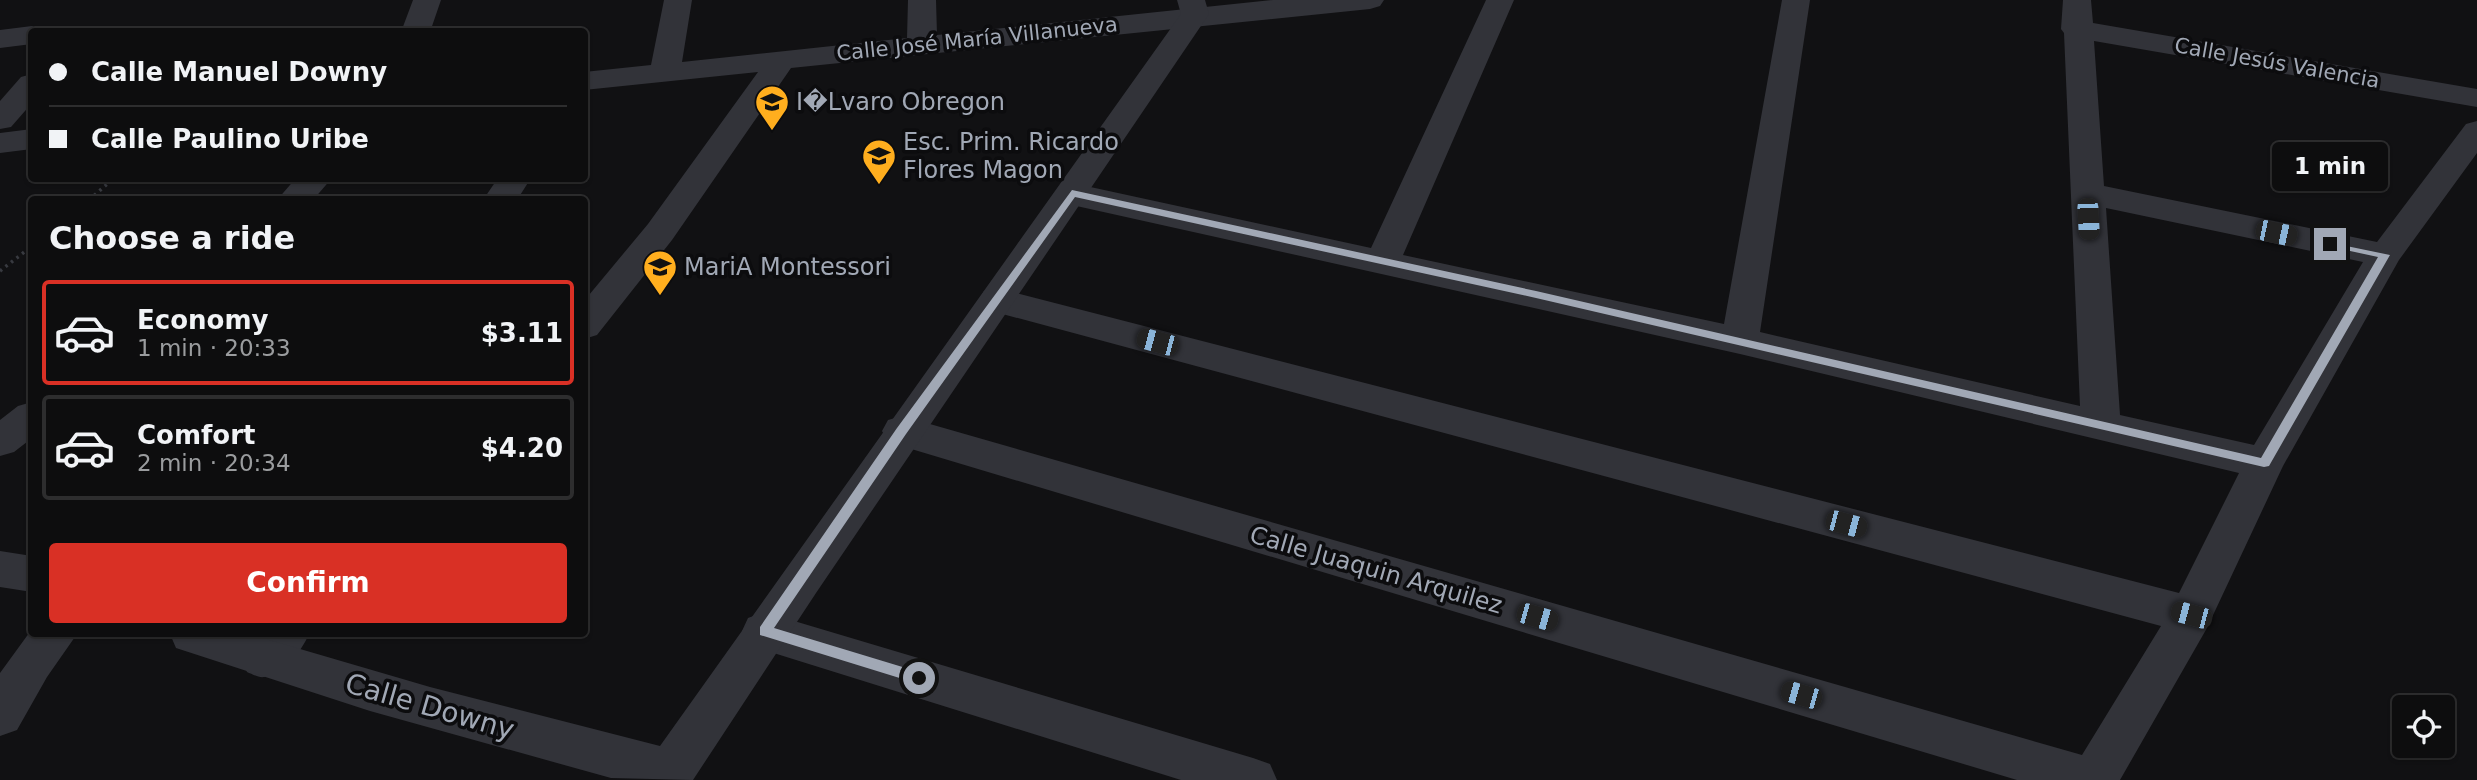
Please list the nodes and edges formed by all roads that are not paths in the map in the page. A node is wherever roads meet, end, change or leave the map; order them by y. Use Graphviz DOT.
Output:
graph roads {
  1 [pos="427,0"];
  2 [pos="678,0"];
  3 [pos="922,0"];
  4 [pos="1370,0"];
  5 [pos="1500,0"];
  6 [pos="1796,0"];
  7 [pos="1193,7"];
  8 [pos="2077,14"];
  9 [pos="416,28"];
  10 [pos="28,36"];
  11 [pos="0,39"];
  12 [pos="922,47"];
  13 [pos="782,60"];
  14 [pos="665,72"];
  15 [pos="588,85"];
  16 [pos="28,88"];
  17 [pos="2477,98"];
  18 [pos="0,120"];
  19 [pos="2477,131"];
  20 [pos="28,139"];
  21 [pos="0,142"];
  22 [pos="312,182"];
  23 [pos="2087,193"];
  24 [pos="1072,194"];
  25 [pos="297,196"];
  26 [pos="2385,255"];
  27 [pos="1383,260"];
  28 [pos="997,300"];
  29 [pos="588,321"];
  30 [pos="1740,341"];
  31 [pos="28,419"];
  32 [pos="2101,427"];
  33 [pos="901,431"];
  34 [pos="0,441"];
  35 [pos="2264,463"];
  36 [pos="0,569"];
  37 [pos="28,573"];
  38 [pos="2191,615"];
  39 [pos="764,631"];
  40 [pos="53,637"];
  41 [pos="212,637"];
  42 [pos="275,646"];
  43 [pos="0,715"];
  44 [pos="670,776"];
  45 [pos="1253,780"];
  46 [pos="2093,780"];
  1 -- 9 [label="street"];
  2 -- 14 [label="street"];
  3 -- 12 [label="street"];
  4 -- 7 [label="street, Calle José María Villanueva"];
  5 -- 27 [label="street"];
  6 -- 30 [label="street"];
  7 -- 12 [label="street, Calle José María Villanueva"];
  7 -- 24 [label="street"];
  8 -- 17 [label="street, Calle Jesús Valencia"];
  8 -- 23 [label="street"];
  10 -- 11 [label="street"];
  12 -- 13 [label="street, Calle José María Villanueva"];
  13 -- 14 [label="street, Calle José María Villanueva"];
  13 -- 29 [label="street"];
  14 -- 15 [label="street, Calle José María Villanueva"];
  16 -- 18 [label="street"];
  19 -- 26 [label="street"];
  20 -- 21 [label="street"];
  22 -- 25 [label="street"];
  23 -- 26 [label="street"];
  23 -- 32 [label="street"];
  24 -- 27 [label="street"];
  24 -- 28 [label="street"];
  26 -- 35 [label="street"];
  27 -- 30 [label="street"];
  28 -- 33 [label="street"];
  28 -- 38 [label="street"];
  30 -- 32 [label="street"];
  31 -- 34 [label="street"];
  32 -- 35 [label="street"];
  33 -- 39 [label="street"];
  33 -- 46 [label="street, Calle Juaquin Arquilez"];
  35 -- 38 [label="street"];
  36 -- 37 [label="street"];
  38 -- 46 [label="street"];
  39 -- 44 [label="street"];
  39 -- 45 [label="street"];
  40 -- 43 [label="street"];
  41 -- 42 [label="street, Calle Downy"];
  42 -- 44 [label="street, Calle Downy"];
}
